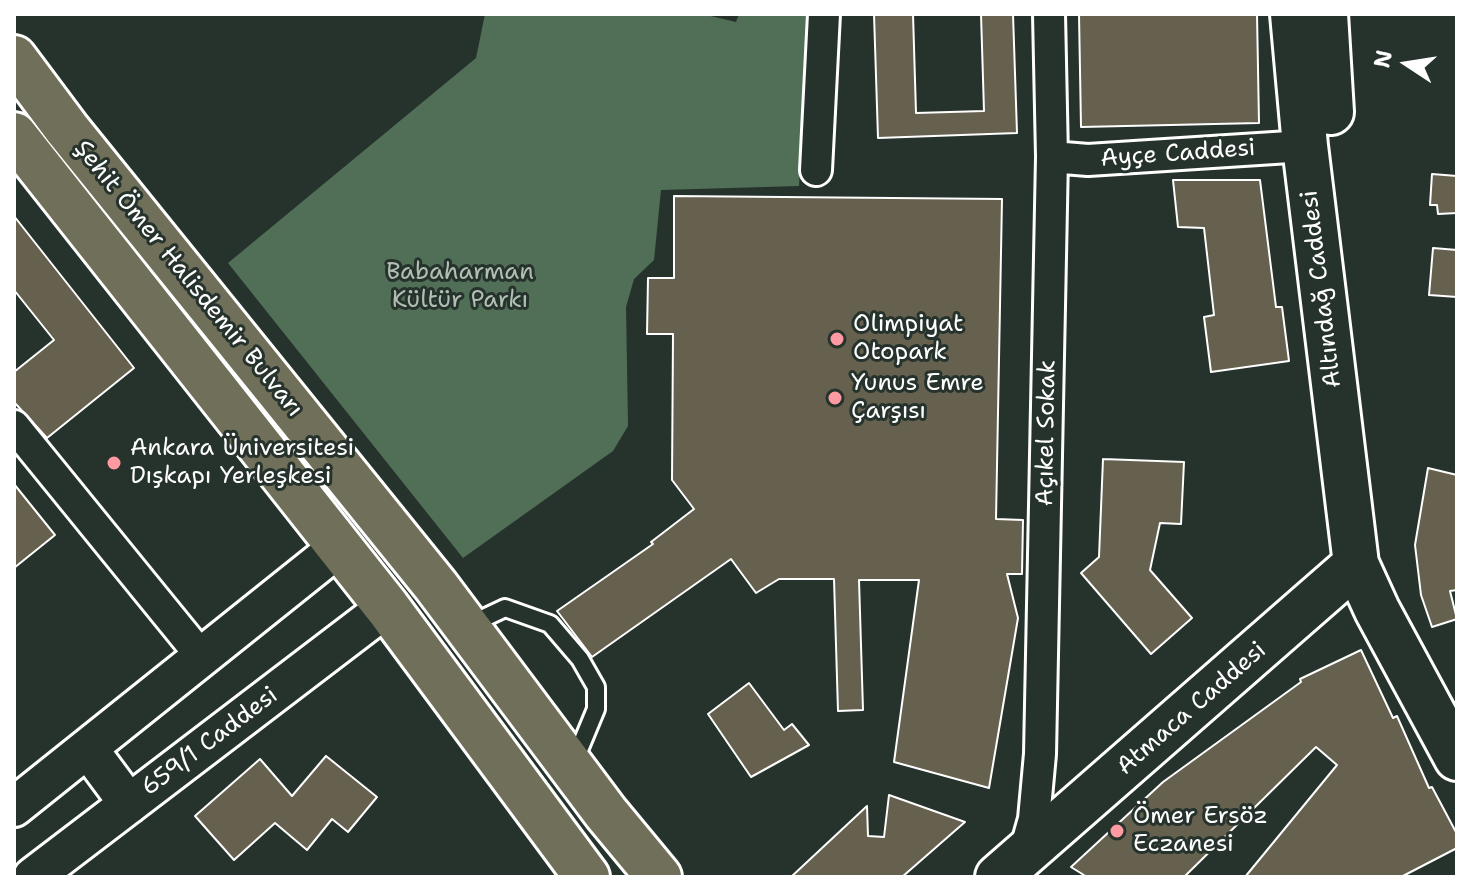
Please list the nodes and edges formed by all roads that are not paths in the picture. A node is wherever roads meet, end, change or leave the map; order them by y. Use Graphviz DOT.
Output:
graph roads {
  1 [pos="824,14"];
  2 [pos="1049,14"];
  3 [pos="1293,14"];
  4 [pos="1325,14"];
  5 [pos="14,58"];
  6 [pos="14,135"];
  7 [pos="1305,146"];
  8 [pos="1052,157"];
  9 [pos="816,170"];
  10 [pos="14,426"];
  11 [pos="339,547"];
  12 [pos="1356,564"];
  13 [pos="387,607"];
  14 [pos="466,626"];
  15 [pos="202,657"];
  16 [pos="89,750"];
  17 [pos="1457,758"];
  18 [pos="572,767"];
  19 [pos="129,804"];
  20 [pos="14,807"];
  21 [pos="1011,868"];
  22 [pos="33,877"];
  23 [pos="587,877"];
  24 [pos="659,877"];
  1 -- 9 [label="street"];
  2 -- 8 [label="street, Açıkel Sokak"];
  3 -- 7 [label="main road, Altındağ Caddesi"];
  4 -- 12 [label="main road, Altındağ Caddesi"];
  5 -- 14 [label="main road, Şehit Ömer Halisdemir Bulvarı"];
  6 -- 11 [label="main road, Şehit Ömer Halisdemir Bulvarı"];
  7 -- 8 [label="street, Ayçe Caddesi"];
  7 -- 12 [label="main road, Altındağ Caddesi"];
  8 -- 21 [label="street, Açıkel Sokak"];
  10 -- 15 [label="street"];
  11 -- 13 [label="main road, Şehit Ömer Halisdemir Bulvarı"];
  11 -- 15 [label="street"];
  12 -- 17 [label="main road, Altındağ Caddesi"];
  12 -- 21 [label="main road, Atmaca Caddesi"];
  13 -- 19 [label="street, 659/1 Caddesi"];
  13 -- 23 [label="main road, Şehit Ömer Halisdemir Bulvarı"];
  14 -- 18 [label="main road, Şehit Ömer Halisdemir Bulvarı"];
  14 -- 18 [label="lane"];
  15 -- 16 [label="street"];
  16 -- 19 [label="street"];
  16 -- 20 [label="street"];
  18 -- 24 [label="main road, Şehit Ömer Halisdemir Bulvarı"];
  19 -- 22 [label="street, 659/1 Caddesi"];
}
